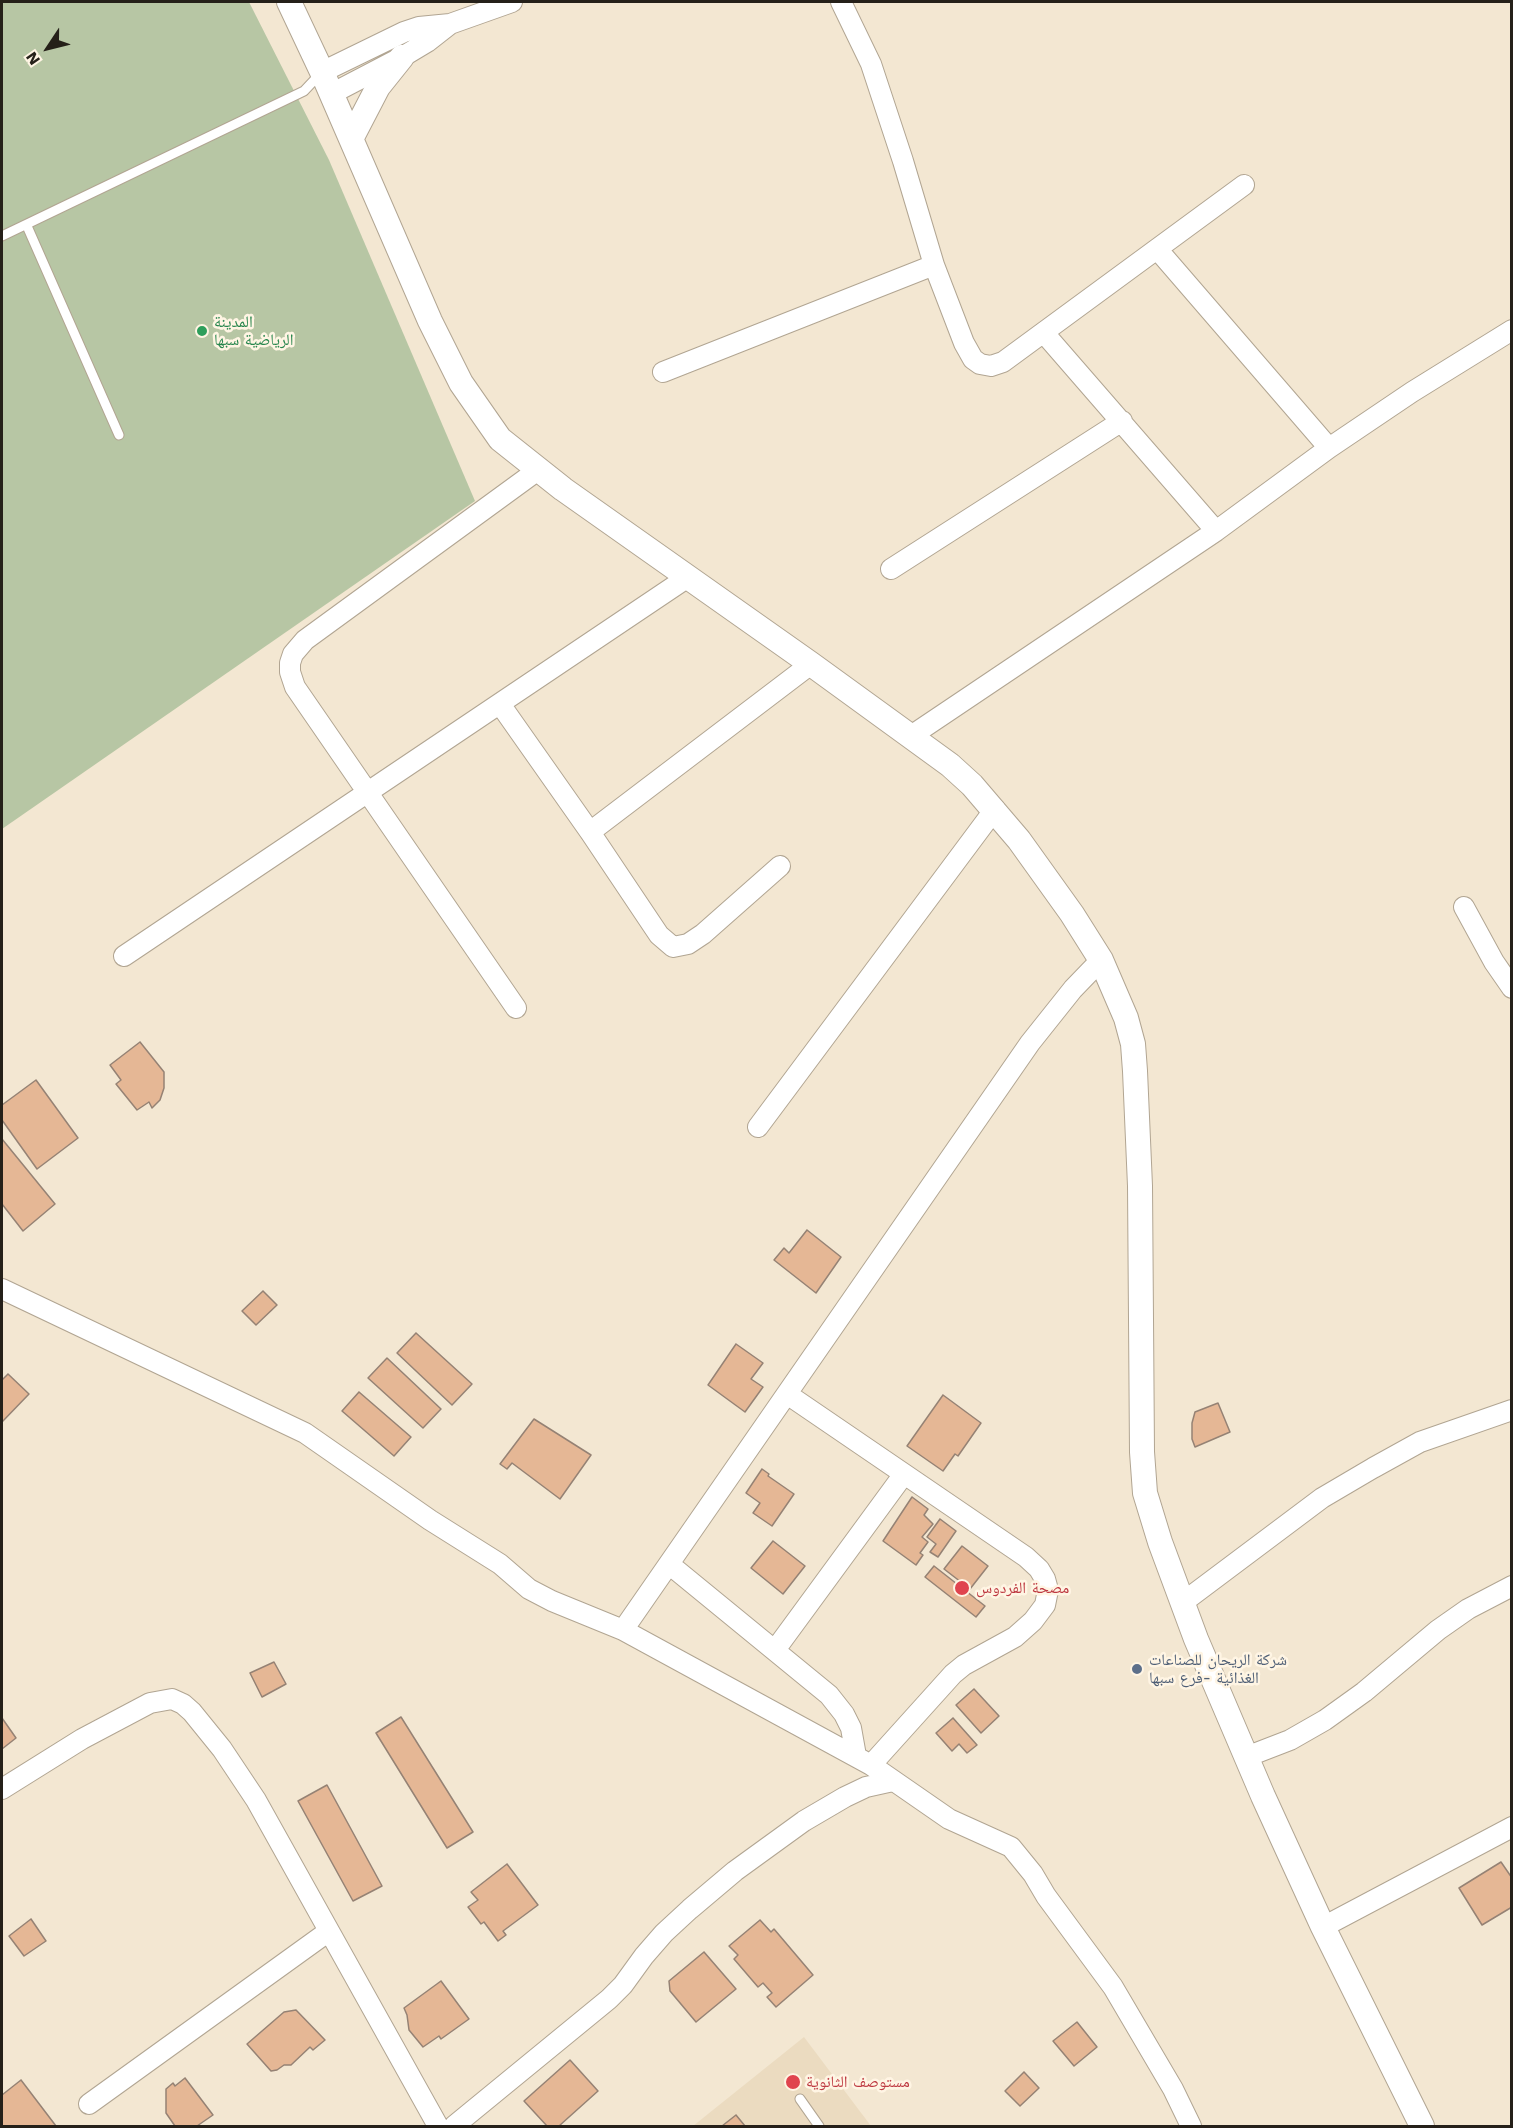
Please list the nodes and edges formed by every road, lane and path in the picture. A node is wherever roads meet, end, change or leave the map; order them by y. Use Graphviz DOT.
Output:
graph roads {
  1 [pos="289,2"];
  2 [pos="512,2"];
  3 [pos="842,2"];
  4 [pos="450,24"];
  5 [pos="402,57"];
  6 [pos="318,88"];
  7 [pos="351,140"];
  8 [pos="1244,185"];
  9 [pos="27,226"];
  10 [pos="2,237"];
  11 [pos="1158,250"];
  12 [pos="934,265"];
  13 [pos="1512,330"];
  14 [pos="1044,333"];
  15 [pos="663,372"];
  16 [pos="1122,421"];
  17 [pos="119,435"];
  18 [pos="1329,448"];
  19 [pos="538,470"];
  20 [pos="1216,531"];
  21 [pos="891,570"];
  22 [pos="688,577"];
  23 [pos="811,664"];
  24 [pos="500,704"];
  25 [pos="911,736"];
  26 [pos="368,793"];
  27 [pos="994,809"];
  28 [pos="590,832"];
  29 [pos="780,866"];
  30 [pos="1464,907"];
  31 [pos="124,956"];
  32 [pos="1101,960"];
  33 [pos="1512,988"];
  34 [pos="516,1008"];
  35 [pos="758,1127"];
  36 [pos="2,1289"];
  37 [pos="787,1394"];
  38 [pos="1512,1410"];
  39 [pos="904,1474"];
  40 [pos="669,1564"];
  41 [pos="1512,1586"];
  42 [pos="1182,1603"];
  43 [pos="623,1630"];
  44 [pos="775,1650"];
  45 [pos="1246,1757"];
  46 [pos="864,1760"];
  47 [pos="893,1781"];
  48 [pos="2,1789"];
  49 [pos="1512,1827"];
  50 [pos="1323,1928"];
  51 [pos="329,1931"];
  52 [pos="800,2098"];
  53 [pos="89,2104"];
  54 [pos="438,2127"];
  55 [pos="454,2127"];
  56 [pos="819,2127"];
  57 [pos="1191,2127"];
  58 [pos="1422,2127"];
  1 -- 6 [label="street"];
  2 -- 4 [label="street"];
  3 -- 12 [label="street"];
  4 -- 5 [label="street"];
  4 -- 6 [label="street"];
  5 -- 6 [label="street"];
  5 -- 7 [label="street"];
  6 -- 7 [label="street"];
  6 -- 9 [label="lane"];
  7 -- 19 [label="street"];
  8 -- 11 [label="street"];
  9 -- 10 [label="lane"];
  9 -- 17 [label="lane"];
  11 -- 14 [label="street"];
  11 -- 18 [label="street"];
  12 -- 14 [label="street"];
  12 -- 15 [label="street"];
  13 -- 18 [label="street"];
  14 -- 16 [label="street"];
  16 -- 20 [label="street"];
  16 -- 21 [label="street"];
  18 -- 20 [label="street"];
  19 -- 22 [label="street"];
  19 -- 26 [label="street"];
  20 -- 25 [label="street"];
  22 -- 23 [label="street"];
  22 -- 24 [label="street"];
  23 -- 25 [label="street"];
  23 -- 28 [label="street"];
  24 -- 26 [label="street"];
  24 -- 28 [label="street"];
  25 -- 27 [label="street"];
  26 -- 31 [label="street"];
  26 -- 34 [label="street"];
  27 -- 32 [label="street"];
  27 -- 35 [label="street"];
  28 -- 29 [label="street"];
  30 -- 33 [label="street"];
  32 -- 37 [label="street"];
  32 -- 42 [label="street"];
  36 -- 43 [label="street"];
  37 -- 39 [label="street"];
  37 -- 40 [label="street"];
  38 -- 42 [label="street"];
  39 -- 44 [label="street"];
  39 -- 46 [label="street"];
  40 -- 43 [label="street"];
  40 -- 44 [label="street"];
  41 -- 45 [label="street"];
  42 -- 45 [label="street"];
  43 -- 46 [label="street"];
  44 -- 46 [label="street"];
  45 -- 50 [label="street"];
  46 -- 47 [label="street"];
  47 -- 55 [label="street"];
  47 -- 57 [label="street"];
  48 -- 51 [label="street"];
  49 -- 50 [label="street"];
  50 -- 58 [label="street"];
  51 -- 53 [label="street"];
  51 -- 54 [label="street"];
  52 -- 56 [label="lane"];
}
